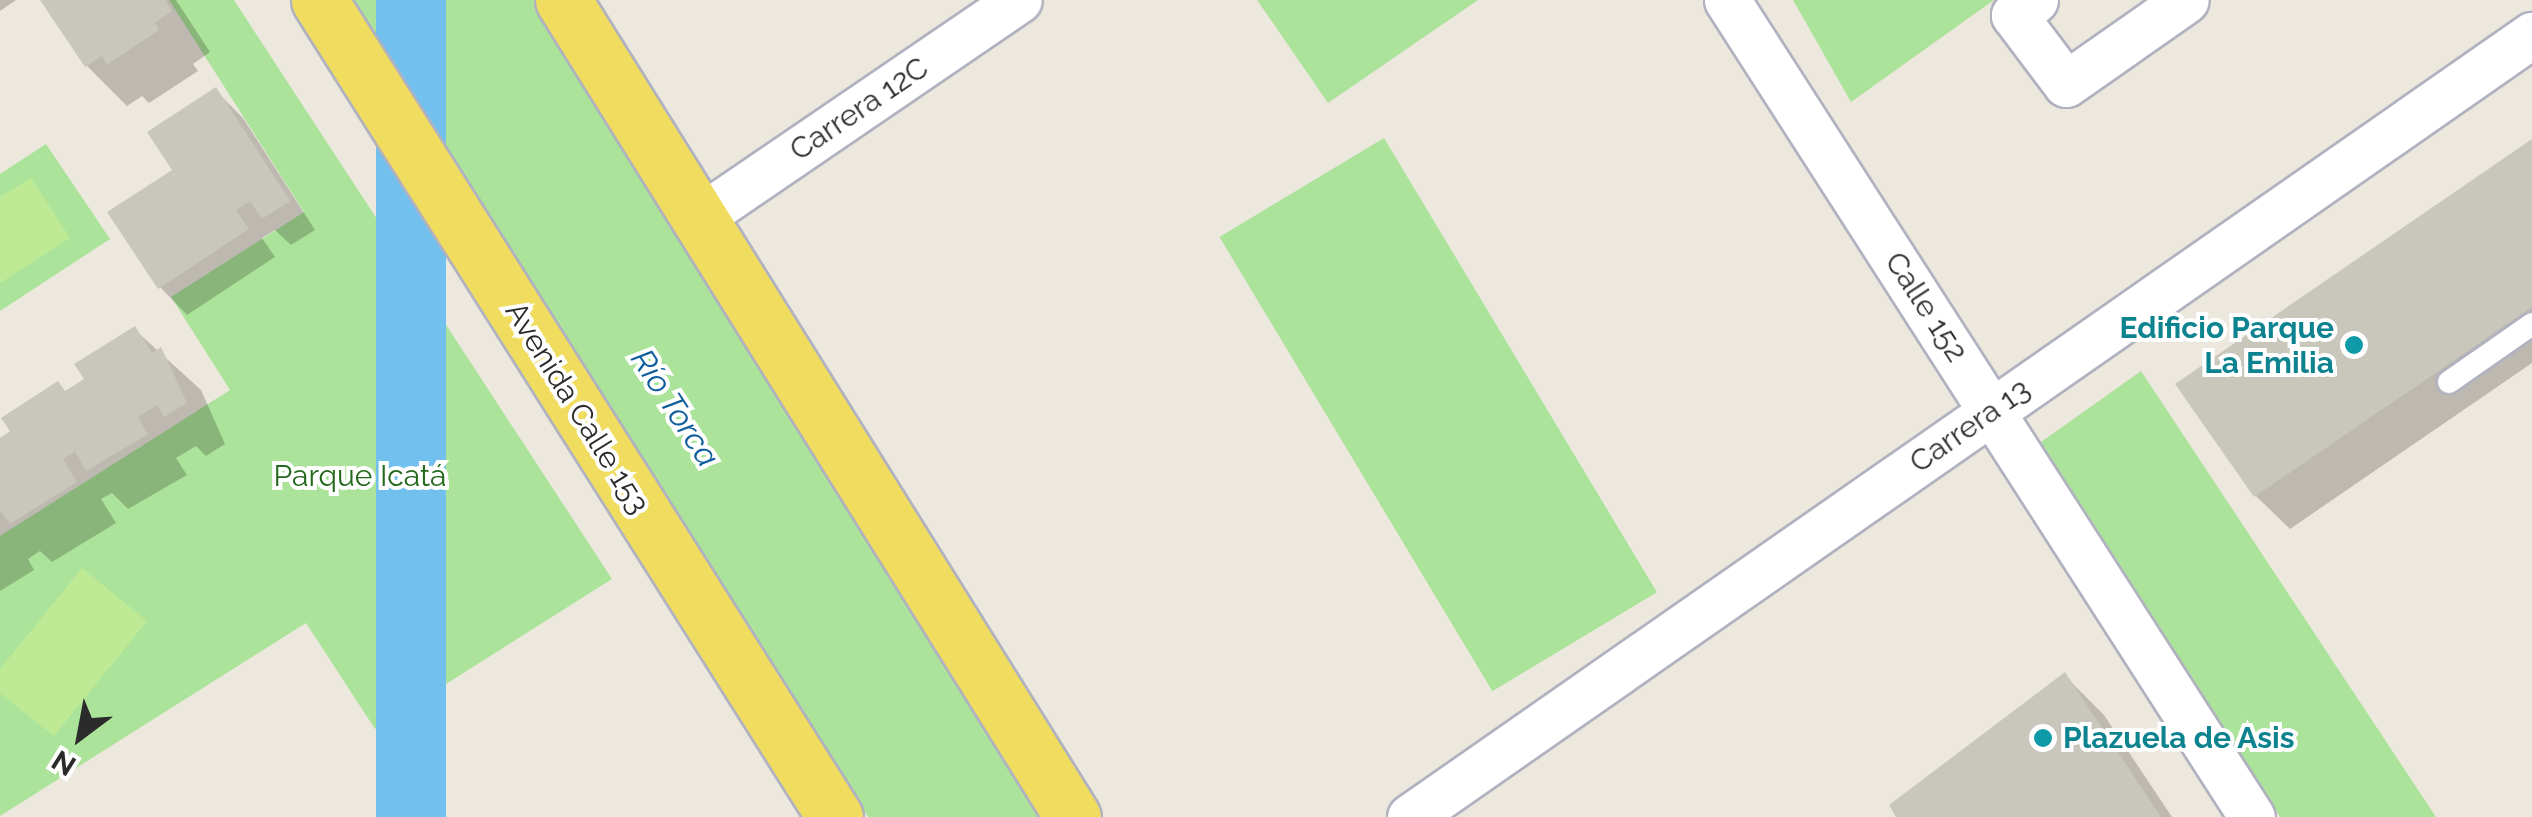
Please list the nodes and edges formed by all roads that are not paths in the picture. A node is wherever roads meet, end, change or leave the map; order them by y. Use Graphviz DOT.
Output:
graph roads {
  1 [pos="319,0"];
  2 [pos="563,0"];
  3 [pos="1020,0"];
  4 [pos="1727,0"];
  5 [pos="2035,0"];
  6 [pos="2186,0"];
  7 [pos="2532,35"];
  8 [pos="699,218"];
  9 [pos="2532,324"];
  10 [pos="2448,382"];
  11 [pos="1992,410"];
  12 [pos="835,817"];
  13 [pos="1073,817"];
  14 [pos="1410,817"];
  15 [pos="2252,817"];
  1 -- 12 [label="main road, Avenida Calle 153"];
  2 -- 8 [label="main road"];
  3 -- 8 [label="street, Carrera 12C"];
  4 -- 11 [label="street, Calle 152"];
  5 -- 6 [label="street"];
  7 -- 11 [label="street, Carrera 13"];
  8 -- 13 [label="main road"];
  9 -- 10 [label="lane"];
  11 -- 14 [label="street, Carrera 13"];
  11 -- 15 [label="street, Calle 152"];
}
